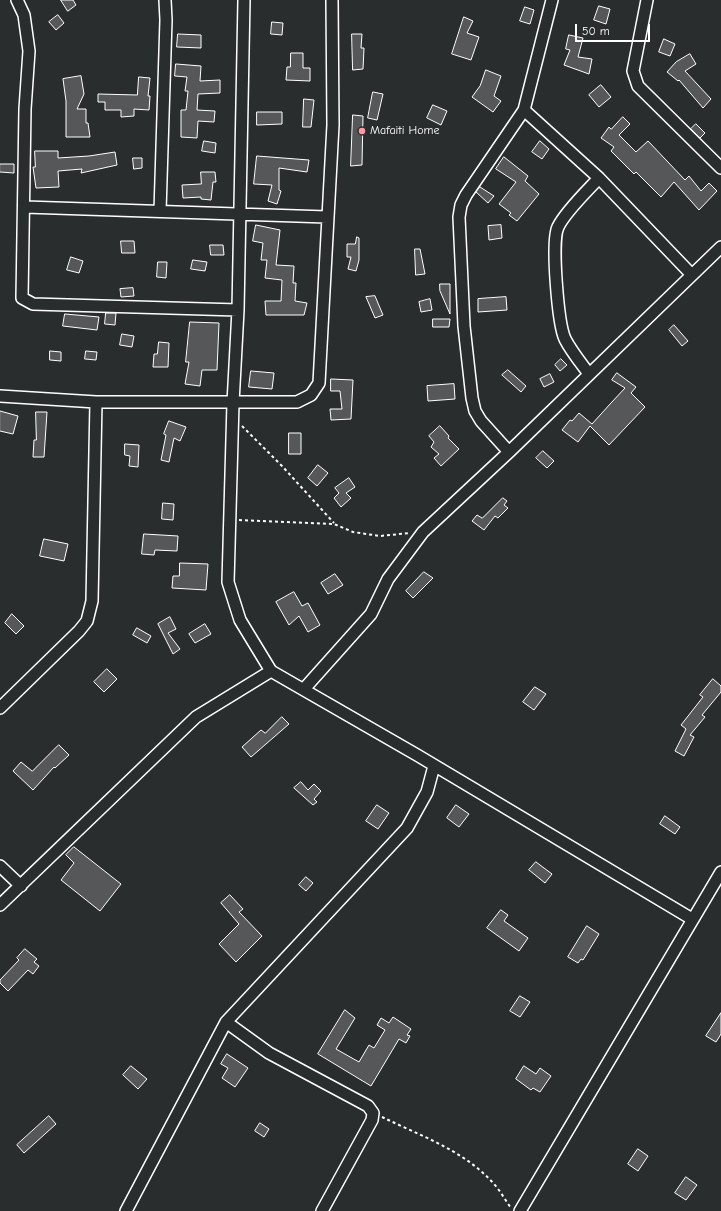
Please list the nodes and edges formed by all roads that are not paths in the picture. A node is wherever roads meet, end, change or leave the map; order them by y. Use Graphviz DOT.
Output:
graph roads {
  1 [pos="17,0"];
  2 [pos="165,0"];
  3 [pos="244,0"];
  4 [pos="332,0"];
  5 [pos="552,0"];
  6 [pos="647,0"];
  7 [pos="524,110"];
  8 [pos="721,168"];
  9 [pos="599,178"];
  10 [pos="24,207"];
  11 [pos="160,211"];
  12 [pos="239,215"];
  13 [pos="327,217"];
  14 [pos="721,247"];
  15 [pos="692,275"];
  16 [pos="238,310"];
  17 [pos="589,374"];
  18 [pos="0,396"];
  19 [pos="96,402"];
  20 [pos="233,403"];
  21 [pos="509,452"];
  22 [pos="271,670"];
  23 [pos="304,689"];
  24 [pos="0,708"];
  25 [pos="434,766"];
  26 [pos="0,866"];
  27 [pos="721,872"];
  28 [pos="21,886"];
  29 [pos="0,905"];
  30 [pos="692,919"];
  31 [pos="226,1022"];
  32 [pos="126,1211"];
  33 [pos="322,1211"];
  34 [pos="520,1211"];
  1 -- 10 [label="street"];
  2 -- 11 [label="street"];
  3 -- 12 [label="street"];
  4 -- 13 [label="street"];
  5 -- 7 [label="street"];
  6 -- 8 [label="street"];
  7 -- 9 [label="street"];
  7 -- 21 [label="street"];
  9 -- 15 [label="street"];
  9 -- 17 [label="street"];
  10 -- 11 [label="street"];
  10 -- 16 [label="street"];
  11 -- 12 [label="street"];
  12 -- 13 [label="street"];
  12 -- 16 [label="street"];
  13 -- 20 [label="street"];
  14 -- 15 [label="street"];
  15 -- 17 [label="street"];
  16 -- 20 [label="street"];
  17 -- 21 [label="street"];
  18 -- 19 [label="street"];
  19 -- 20 [label="street"];
  19 -- 24 [label="street"];
  20 -- 22 [label="street"];
  21 -- 23 [label="street"];
  22 -- 23 [label="street"];
  22 -- 28 [label="street"];
  23 -- 25 [label="street"];
  25 -- 30 [label="street"];
  25 -- 31 [label="street"];
  26 -- 28 [label="street"];
  27 -- 30 [label="street"];
  28 -- 29 [label="street"];
  30 -- 34 [label="street"];
  31 -- 32 [label="street"];
  31 -- 33 [label="street"];
}
